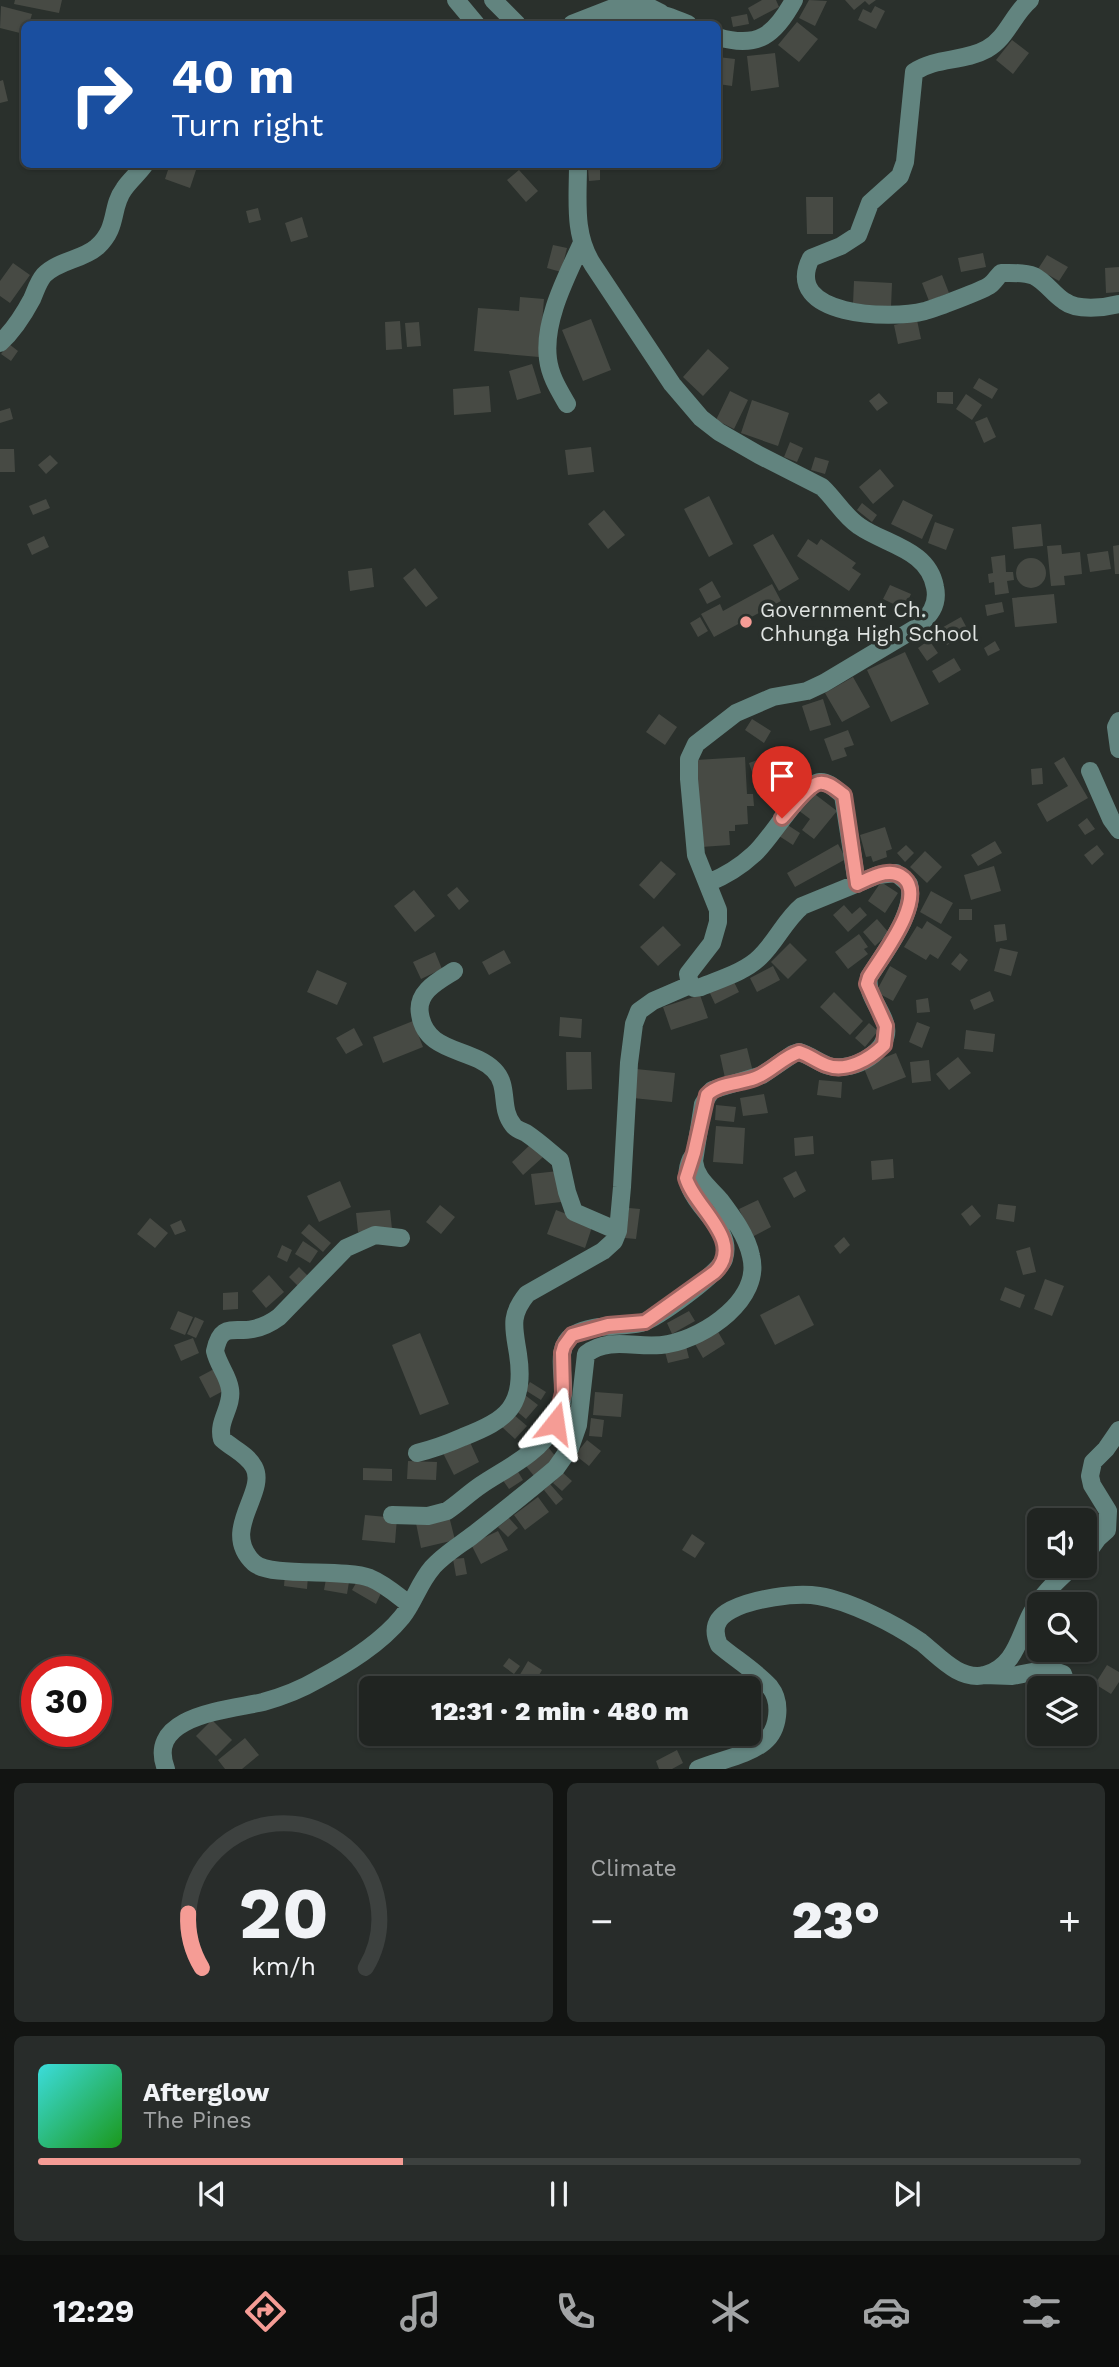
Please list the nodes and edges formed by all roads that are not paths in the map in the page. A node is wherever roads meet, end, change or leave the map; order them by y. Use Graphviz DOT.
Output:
graph roads {
  1 [pos="456,0"];
  2 [pos="493,0"];
  3 [pos="794,0"];
  4 [pos="1030,0"];
  5 [pos="661,13"];
  6 [pos="474,21"];
  7 [pos="514,21"];
  8 [pos="580,21"];
  9 [pos="624,21"];
  10 [pos="681,21"];
  11 [pos="721,38"];
  12 [pos="142,168"];
  13 [pos="578,168"];
  14 [pos="581,245"];
  15 [pos="1119,304"];
  16 [pos="0,343"];
  17 [pos="567,404"];
  18 [pos="1119,721"];
  19 [pos="1119,749"];
  20 [pos="1090,771"];
  21 [pos="1119,830"];
  22 [pos="708,883"];
  23 [pos="857,884"];
  24 [pos="454,971"];
  25 [pos="690,985"];
  26 [pos="694,1153"];
  27 [pos="618,1231"];
  28 [pos="401,1238"];
  29 [pos="1119,1430"];
  30 [pos="417,1453"];
  31 [pos="392,1515"];
  32 [pos="1097,1542"];
  33 [pos="1060,1578"];
  34 [pos="410,1605"];
  35 [pos="984,1675"];
  36 [pos="1064,1676"];
  37 [pos="166,1769"];
  38 [pos="698,1769"];
  1 -- 6 [label="street"];
  2 -- 7 [label="street"];
  3 -- 11 [label="street"];
  4 -- 15 [label="street"];
  5 -- 8 [label="street"];
  5 -- 9 [label="street"];
  5 -- 10 [label="street"];
  12 -- 16 [label="street"];
  13 -- 14 [label="street"];
  14 -- 17 [label="street"];
  14 -- 22 [label="street"];
  18 -- 19 [label="street"];
  20 -- 21 [label="street"];
  22 -- 23 [label="street"];
  22 -- 25 [label="street"];
  23 -- 25 [label="street"];
  23 -- 26 [label="street"];
  24 -- 27 [label="street"];
  25 -- 27 [label="street"];
  26 -- 31 [label="street"];
  26 -- 34 [label="street"];
  27 -- 30 [label="street"];
  28 -- 34 [label="street"];
  29 -- 32 [label="street"];
  33 -- 35 [label="street"];
  34 -- 37 [label="street"];
  35 -- 36 [label="street"];
  35 -- 38 [label="street"];
}
